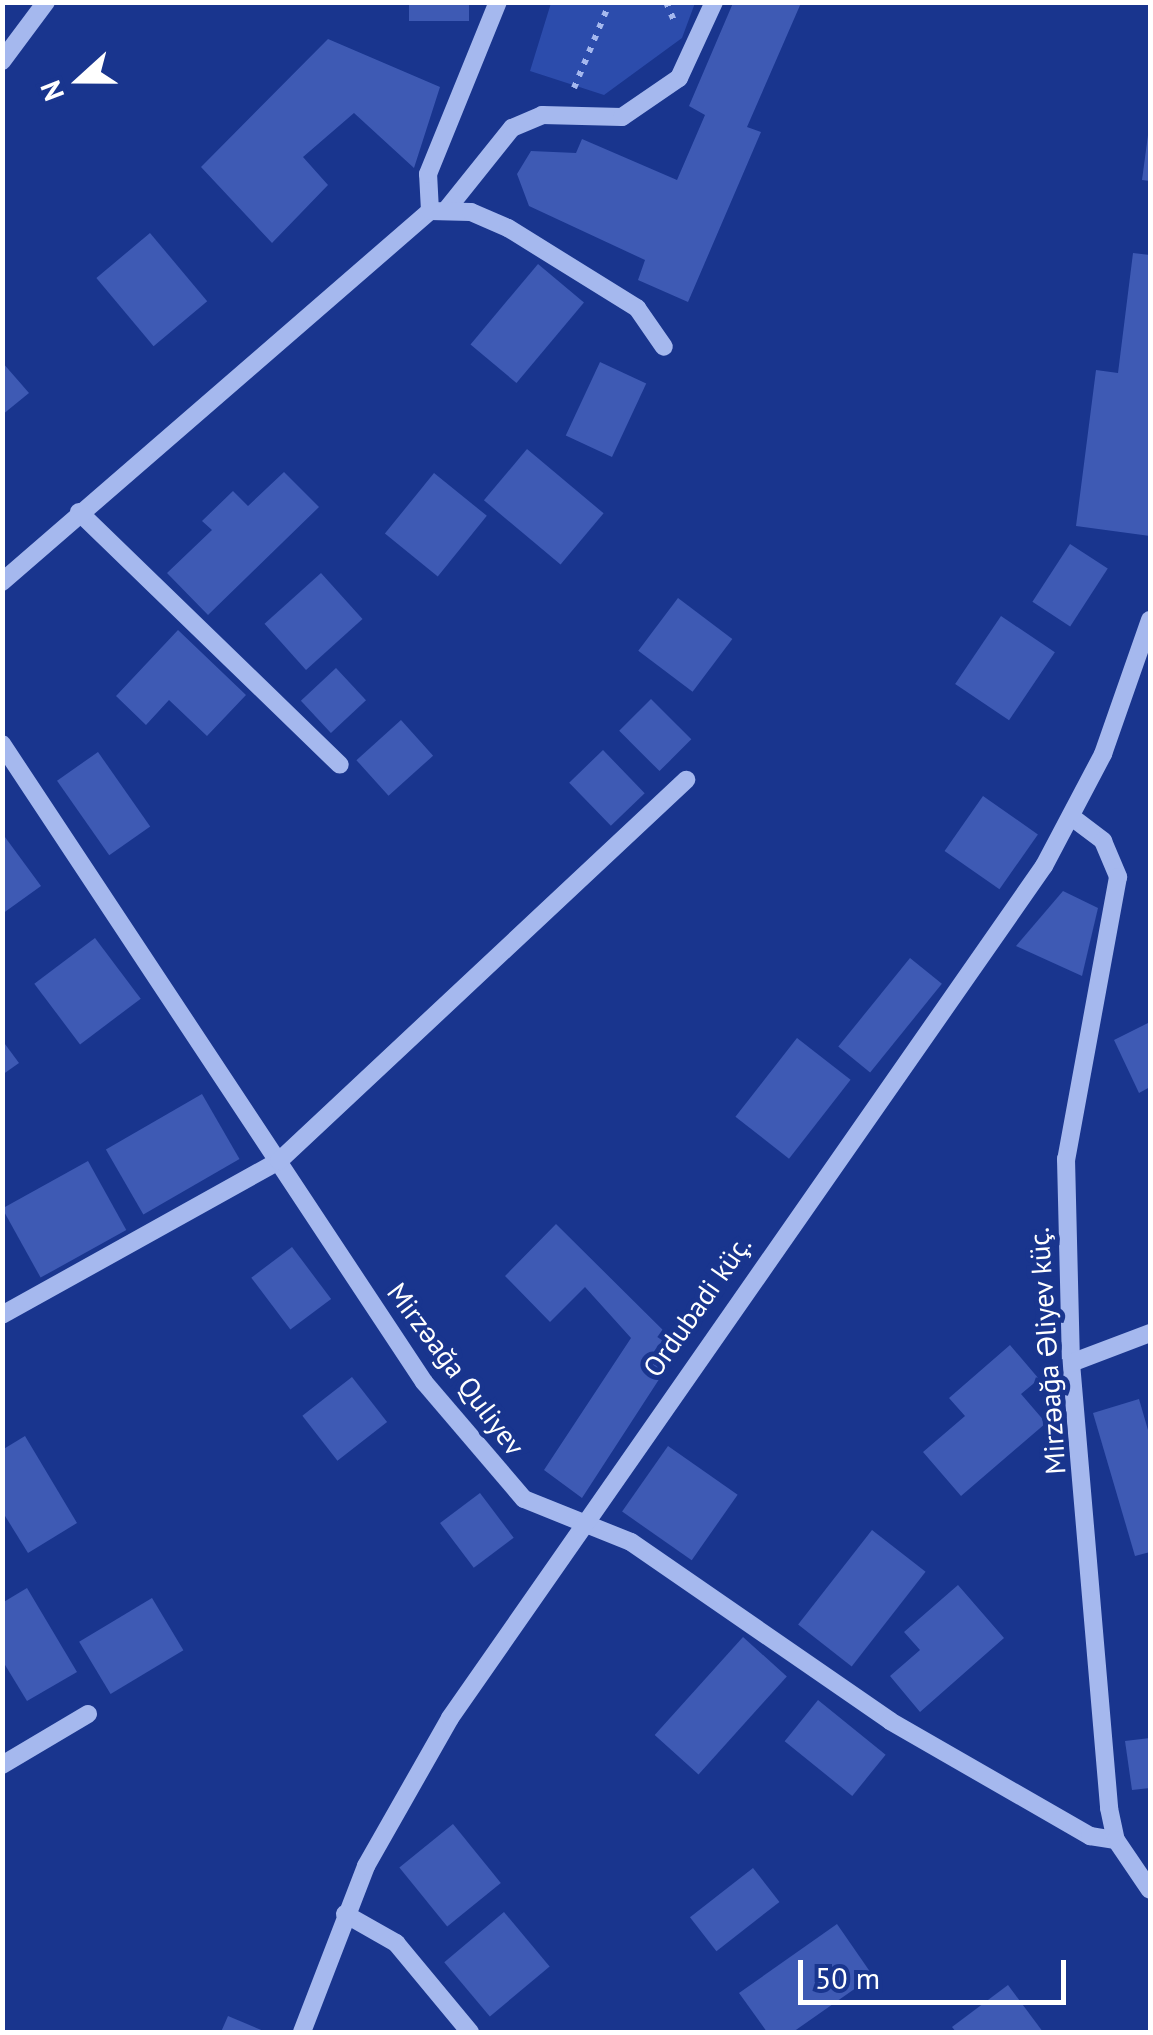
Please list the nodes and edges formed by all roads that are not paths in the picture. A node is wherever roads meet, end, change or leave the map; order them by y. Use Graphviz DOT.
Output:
graph roads {
  1 [pos="46,2"];
  2 [pos="498,2"];
  3 [pos="714,2"];
  4 [pos="2,61"];
  5 [pos="438,210"];
  6 [pos="664,348"];
  7 [pos="79,512"];
  8 [pos="2,582"];
  9 [pos="1150,620"];
  10 [pos="2,744"];
  11 [pos="340,765"];
  12 [pos="686,780"];
  13 [pos="1073,818"];
  14 [pos="279,1161"];
  15 [pos="2,1316"];
  16 [pos="1150,1333"];
  17 [pos="1071,1362"];
  18 [pos="580,1526"];
  19 [pos="88,1714"];
  20 [pos="2,1765"];
  21 [pos="1116,1840"];
  22 [pos="1150,1890"];
  23 [pos="345,1914"];
  24 [pos="302,2032"];
  25 [pos="470,2032"];
  1 -- 4 [label="street"];
  2 -- 5 [label="street"];
  3 -- 5 [label="street"];
  5 -- 6 [label="street"];
  5 -- 7 [label="street"];
  7 -- 8 [label="street"];
  7 -- 11 [label="street"];
  9 -- 13 [label="street, Ordubadi küç."];
  10 -- 14 [label="street, Mirzəağa Quliyev"];
  12 -- 14 [label="street"];
  13 -- 17 [label="street, Mirzəağa Əliyev küç."];
  13 -- 18 [label="street, Ordubadi küç."];
  14 -- 15 [label="street"];
  14 -- 18 [label="street, Mirzəağa Quliyev"];
  16 -- 17 [label="street"];
  17 -- 21 [label="street, Mirzəağa Əliyev küç."];
  18 -- 21 [label="street, Mirzəağa Quliyev"];
  18 -- 23 [label="street, Ordubadi küç."];
  19 -- 20 [label="street"];
  21 -- 22 [label="street, Mirzəağa Əliyev küç."];
  23 -- 24 [label="street, Ordubadi küç."];
  23 -- 25 [label="street"];
}
